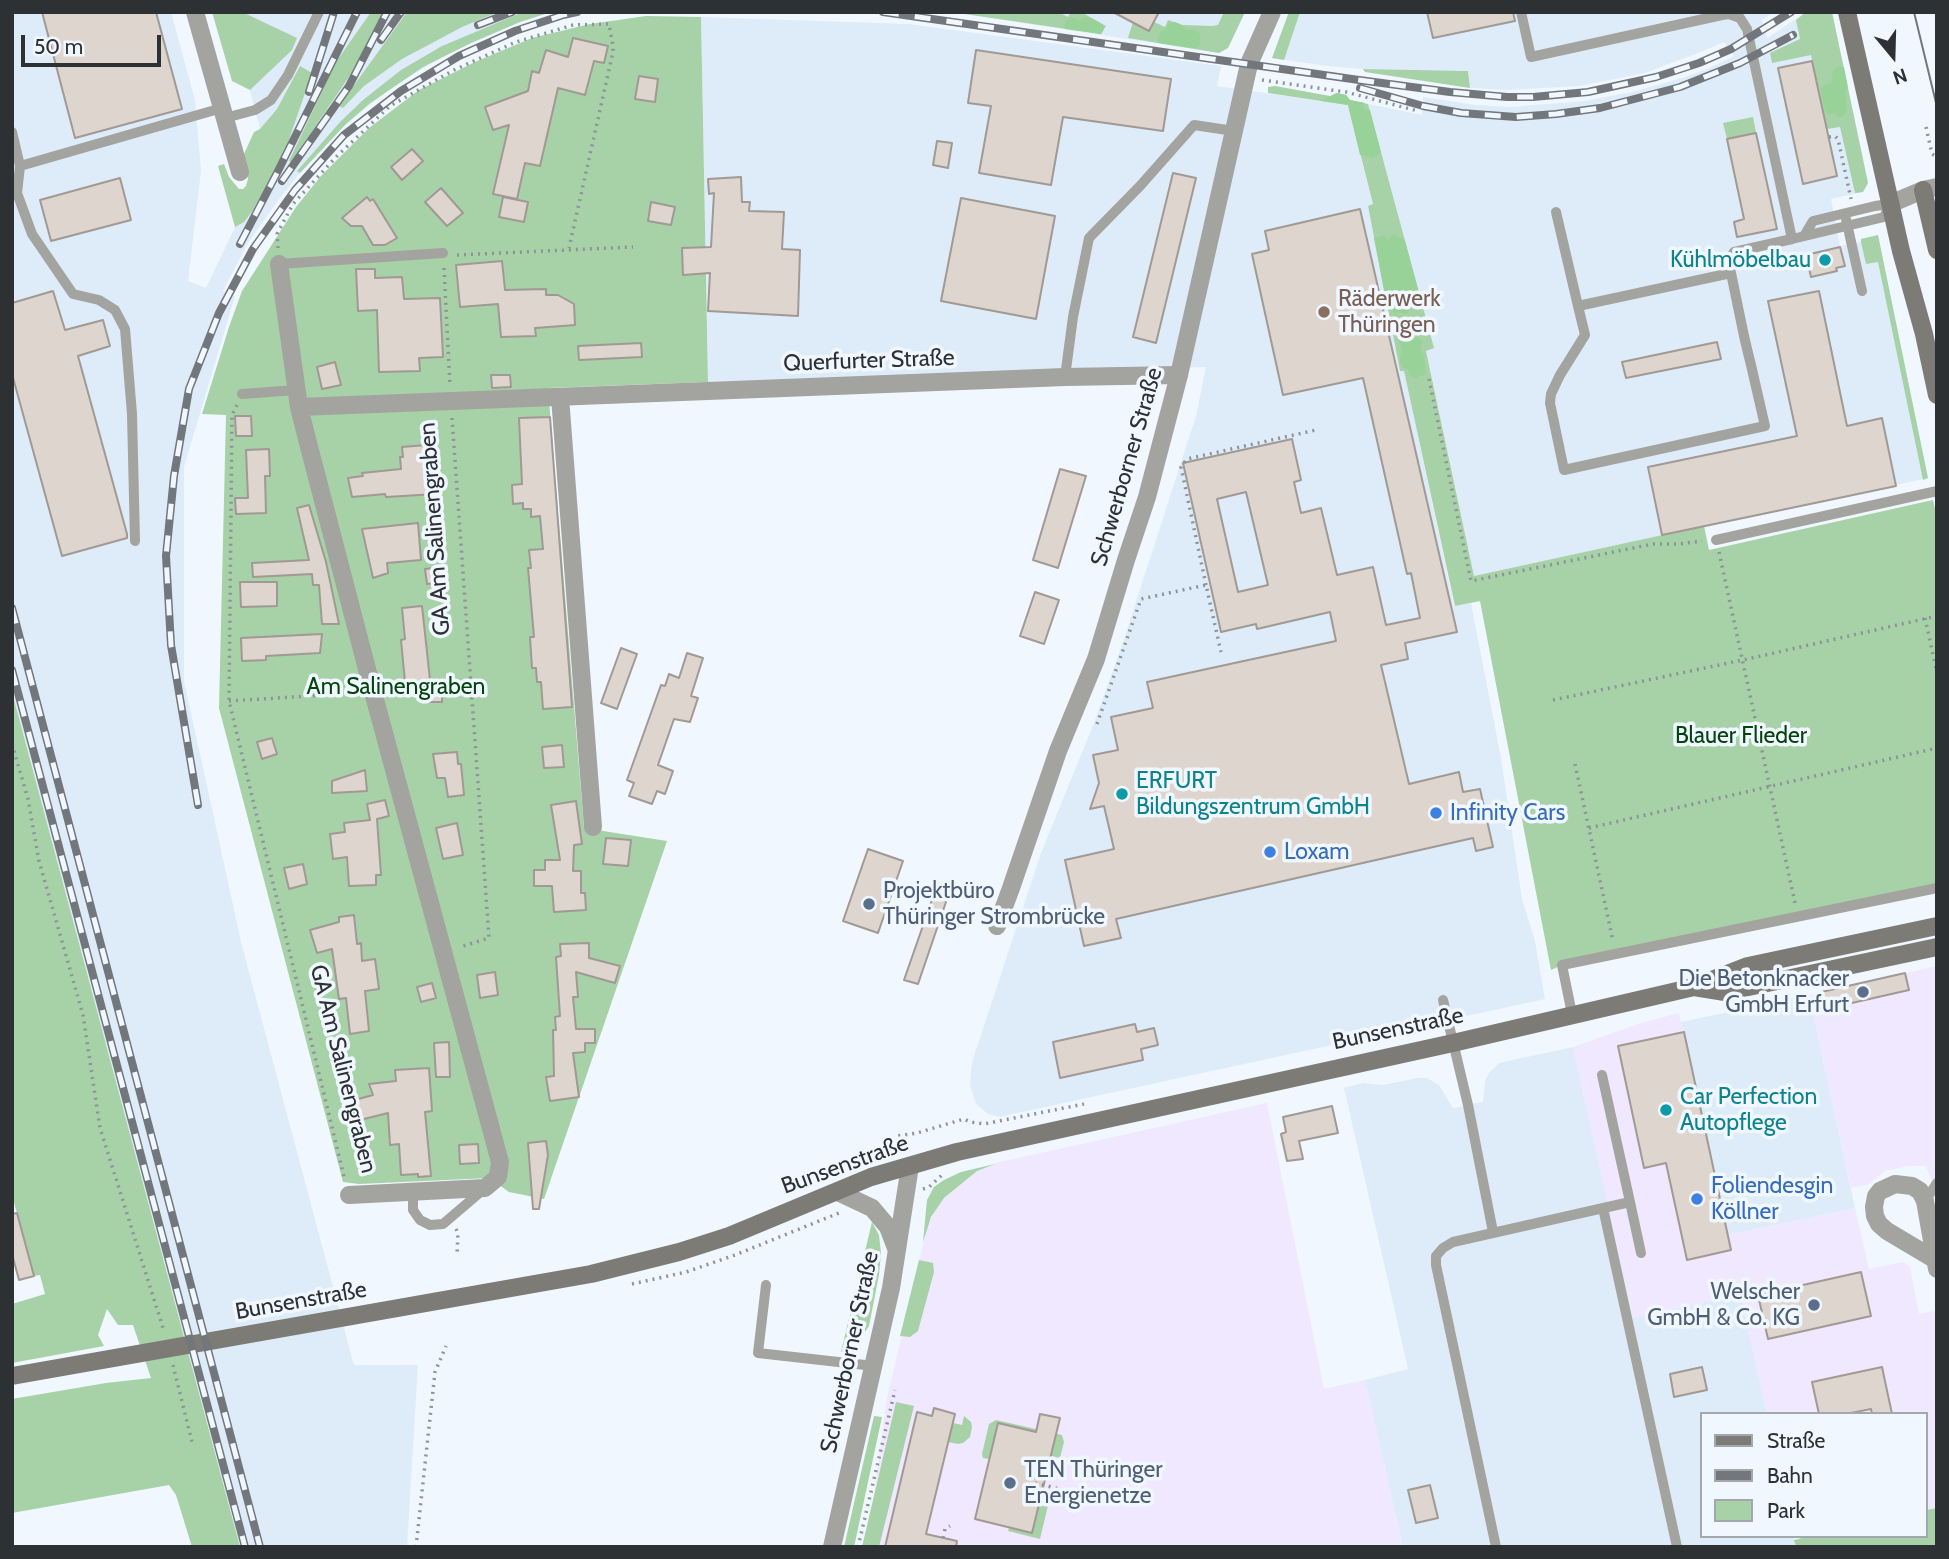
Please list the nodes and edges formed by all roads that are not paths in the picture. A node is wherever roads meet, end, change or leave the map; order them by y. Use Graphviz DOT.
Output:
graph roads {
  1 [pos="195,12"];
  2 [pos="319,12"];
  3 [pos="1272,12"];
  4 [pos="1521,12"];
  5 [pos="1847,12"];
  6 [pos="224,113"];
  7 [pos="1234,131"];
  8 [pos="12,132"];
  9 [pos="20,166"];
  10 [pos="240,172"];
  11 [pos="1930,188"];
  12 [pos="1890,204"];
  13 [pos="1556,212"];
  14 [pos="1845,213"];
  15 [pos="1848,226"];
  16 [pos="1804,236"];
  17 [pos="1792,239"];
  18 [pos="1937,250"];
  19 [pos="443,253"];
  20 [pos="279,264"];
  21 [pos="1731,273"];
  22 [pos="1862,290"];
  23 [pos="1578,306"];
  24 [pos="1180,375"];
  25 [pos="1065,377"];
  26 [pos="242,394"];
  27 [pos="1937,396"];
  28 [pos="560,397"];
  29 [pos="298,398"];
  30 [pos="1937,491"];
  31 [pos="135,541"];
  32 [pos="1716,541"];
  33 [pos="593,827"];
  34 [pos="1937,888"];
  35 [pos="997,926"];
  36 [pos="1937,926"];
  37 [pos="1937,947"];
  38 [pos="1694,987"];
  39 [pos="1443,1000"];
  40 [pos="1572,1014"];
  41 [pos="1453,1043"];
  42 [pos="1602,1075"];
  43 [pos="910,1166"];
  44 [pos="1937,1183"];
  45 [pos="485,1188"];
  46 [pos="413,1192"];
  47 [pos="838,1192"];
  48 [pos="349,1195"];
  49 [pos="1925,1201"];
  50 [pos="1630,1202"];
  51 [pos="1603,1208"];
  52 [pos="1493,1232"];
  53 [pos="897,1251"];
  54 [pos="1641,1253"];
  55 [pos="1936,1264"];
  56 [pos="765,1285"];
  57 [pos="874,1366"];
  58 [pos="12,1376"];
  59 [pos="832,1547"];
  60 [pos="1496,1547"];
  61 [pos="1677,1547"];
  1 -- 6 [label="street"];
  2 -- 6 [label="lane"];
  3 -- 7 [label="street, Schwerborner Straße"];
  4 -- 17 [label="lane"];
  5 -- 12 [label="main road"];
  6 -- 9 [label="lane"];
  6 -- 10 [label="street"];
  7 -- 24 [label="street, Schwerborner Straße"];
  7 -- 25 [label="lane"];
  8 -- 9 [label="lane"];
  9 -- 31 [label="lane"];
  11 -- 12 [label="street"];
  11 -- 18 [label="main road"];
  12 -- 14 [label="lane"];
  12 -- 15 [label="lane"];
  12 -- 27 [label="main road"];
  13 -- 23 [label="lane"];
  14 -- 15 [label="lane"];
  14 -- 16 [label="lane"];
  15 -- 16 [label="lane"];
  15 -- 22 [label="lane"];
  16 -- 17 [label="lane"];
  17 -- 21 [label="lane"];
  19 -- 20 [label="lane"];
  20 -- 29 [label="street"];
  21 -- 23 [label="lane"];
  21 -- 23 [label="lane"];
  24 -- 25 [label="street, Querfurter Straße"];
  24 -- 35 [label="street, Schwerborner Straße"];
  25 -- 28 [label="street, Querfurter Straße"];
  26 -- 29 [label="lane, GA Am Salinengraben"];
  28 -- 29 [label="street, GA Am Salinengraben"];
  28 -- 33 [label="street"];
  29 -- 45 [label="street"];
  30 -- 32 [label="lane"];
  34 -- 40 [label="lane"];
  36 -- 38 [label="main road, Bunsenstraße"];
  37 -- 38 [label="main road, Bunsenstraße"];
  38 -- 40 [label="main road, Bunsenstraße"];
  39 -- 41 [label="lane"];
  40 -- 41 [label="main road, Bunsenstraße"];
  41 -- 43 [label="main road, Bunsenstraße"];
  41 -- 52 [label="lane"];
  42 -- 50 [label="lane"];
  43 -- 47 [label="main road, Bunsenstraße"];
  43 -- 53 [label="street, Schwerborner Straße"];
  44 -- 49 [label="lane"];
  45 -- 46 [label="street, GA Am Salinengraben"];
  45 -- 46 [label="lane"];
  46 -- 48 [label="street, GA Am Salinengraben"];
  47 -- 53 [label="street"];
  47 -- 58 [label="main road, Bunsenstraße"];
  49 -- 55 [label="street"];
  49 -- 55 [label="street"];
  50 -- 51 [label="lane"];
  50 -- 54 [label="lane"];
  51 -- 52 [label="lane"];
  51 -- 61 [label="lane"];
  52 -- 60 [label="lane"];
  53 -- 57 [label="street, Schwerborner Straße"];
  56 -- 57 [label="lane"];
  57 -- 59 [label="street, Schwerborner Straße"];
}
